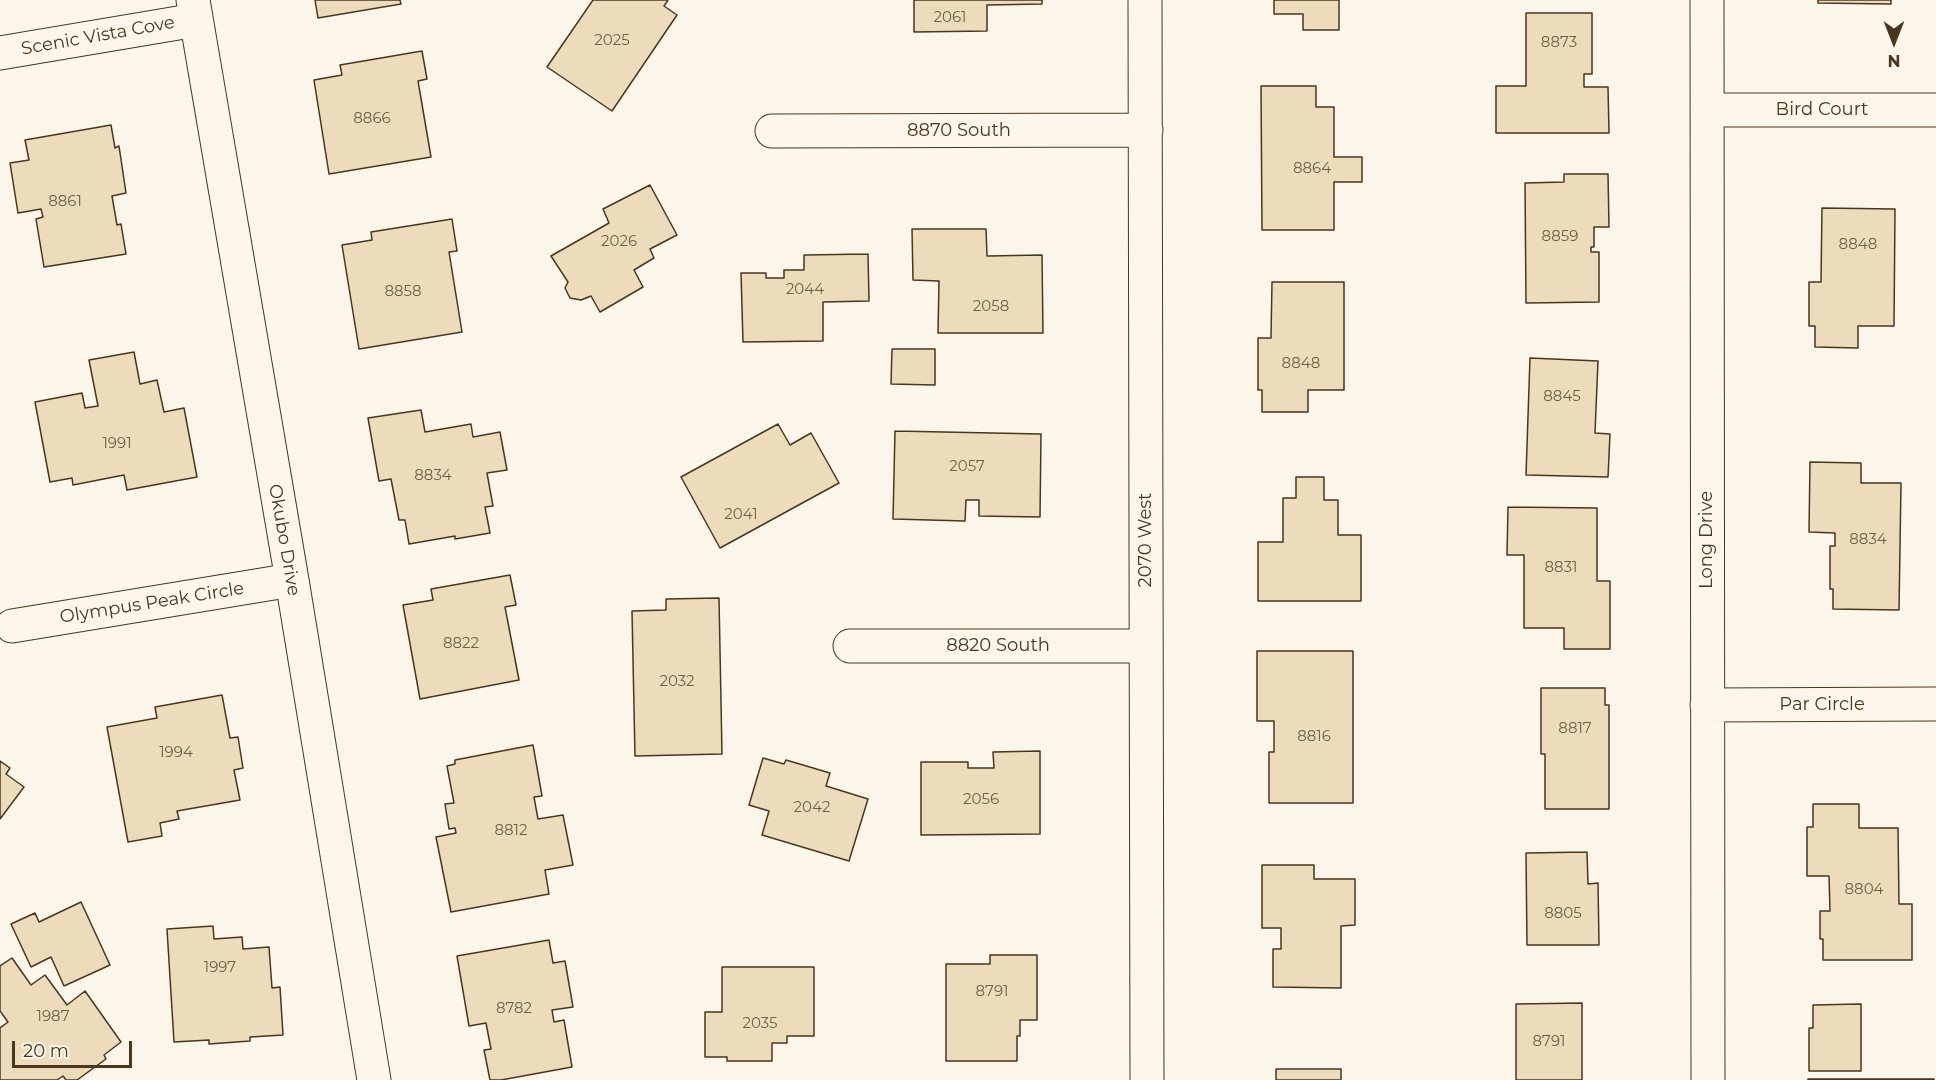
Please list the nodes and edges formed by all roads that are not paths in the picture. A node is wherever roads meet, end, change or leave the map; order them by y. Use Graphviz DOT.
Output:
graph roads {
  1 [pos="1145,0"];
  2 [pos="1707,0"];
  3 [pos="195,10"];
  4 [pos="0,53"];
  5 [pos="1707,110"];
  6 [pos="1936,110"];
  7 [pos="1146,130"];
  8 [pos="772,131"];
  9 [pos="292,580"];
  10 [pos="12,626"];
  11 [pos="850,646"];
  12 [pos="1146,646"];
  13 [pos="1936,704"];
  14 [pos="1707,705"];
  15 [pos="374,1080"];
  16 [pos="1147,1080"];
  17 [pos="1708,1080"];
  1 -- 7 [label="street, 2070 West"];
  2 -- 5 [label="street, Long Drive"];
  3 -- 4 [label="street, Scenic Vista Cove"];
  3 -- 9 [label="street, Okubo Drive"];
  5 -- 6 [label="street, Bird Court"];
  5 -- 14 [label="street, Long Drive"];
  7 -- 8 [label="street, 8870 South"];
  7 -- 12 [label="street, 2070 West"];
  9 -- 10 [label="street, Olympus Peak Circle"];
  9 -- 15 [label="street, Okubo Drive"];
  11 -- 12 [label="street, 8820 South"];
  12 -- 16 [label="street, 2070 West"];
  13 -- 14 [label="street, Par Circle"];
  14 -- 17 [label="street, Long Drive"];
}
